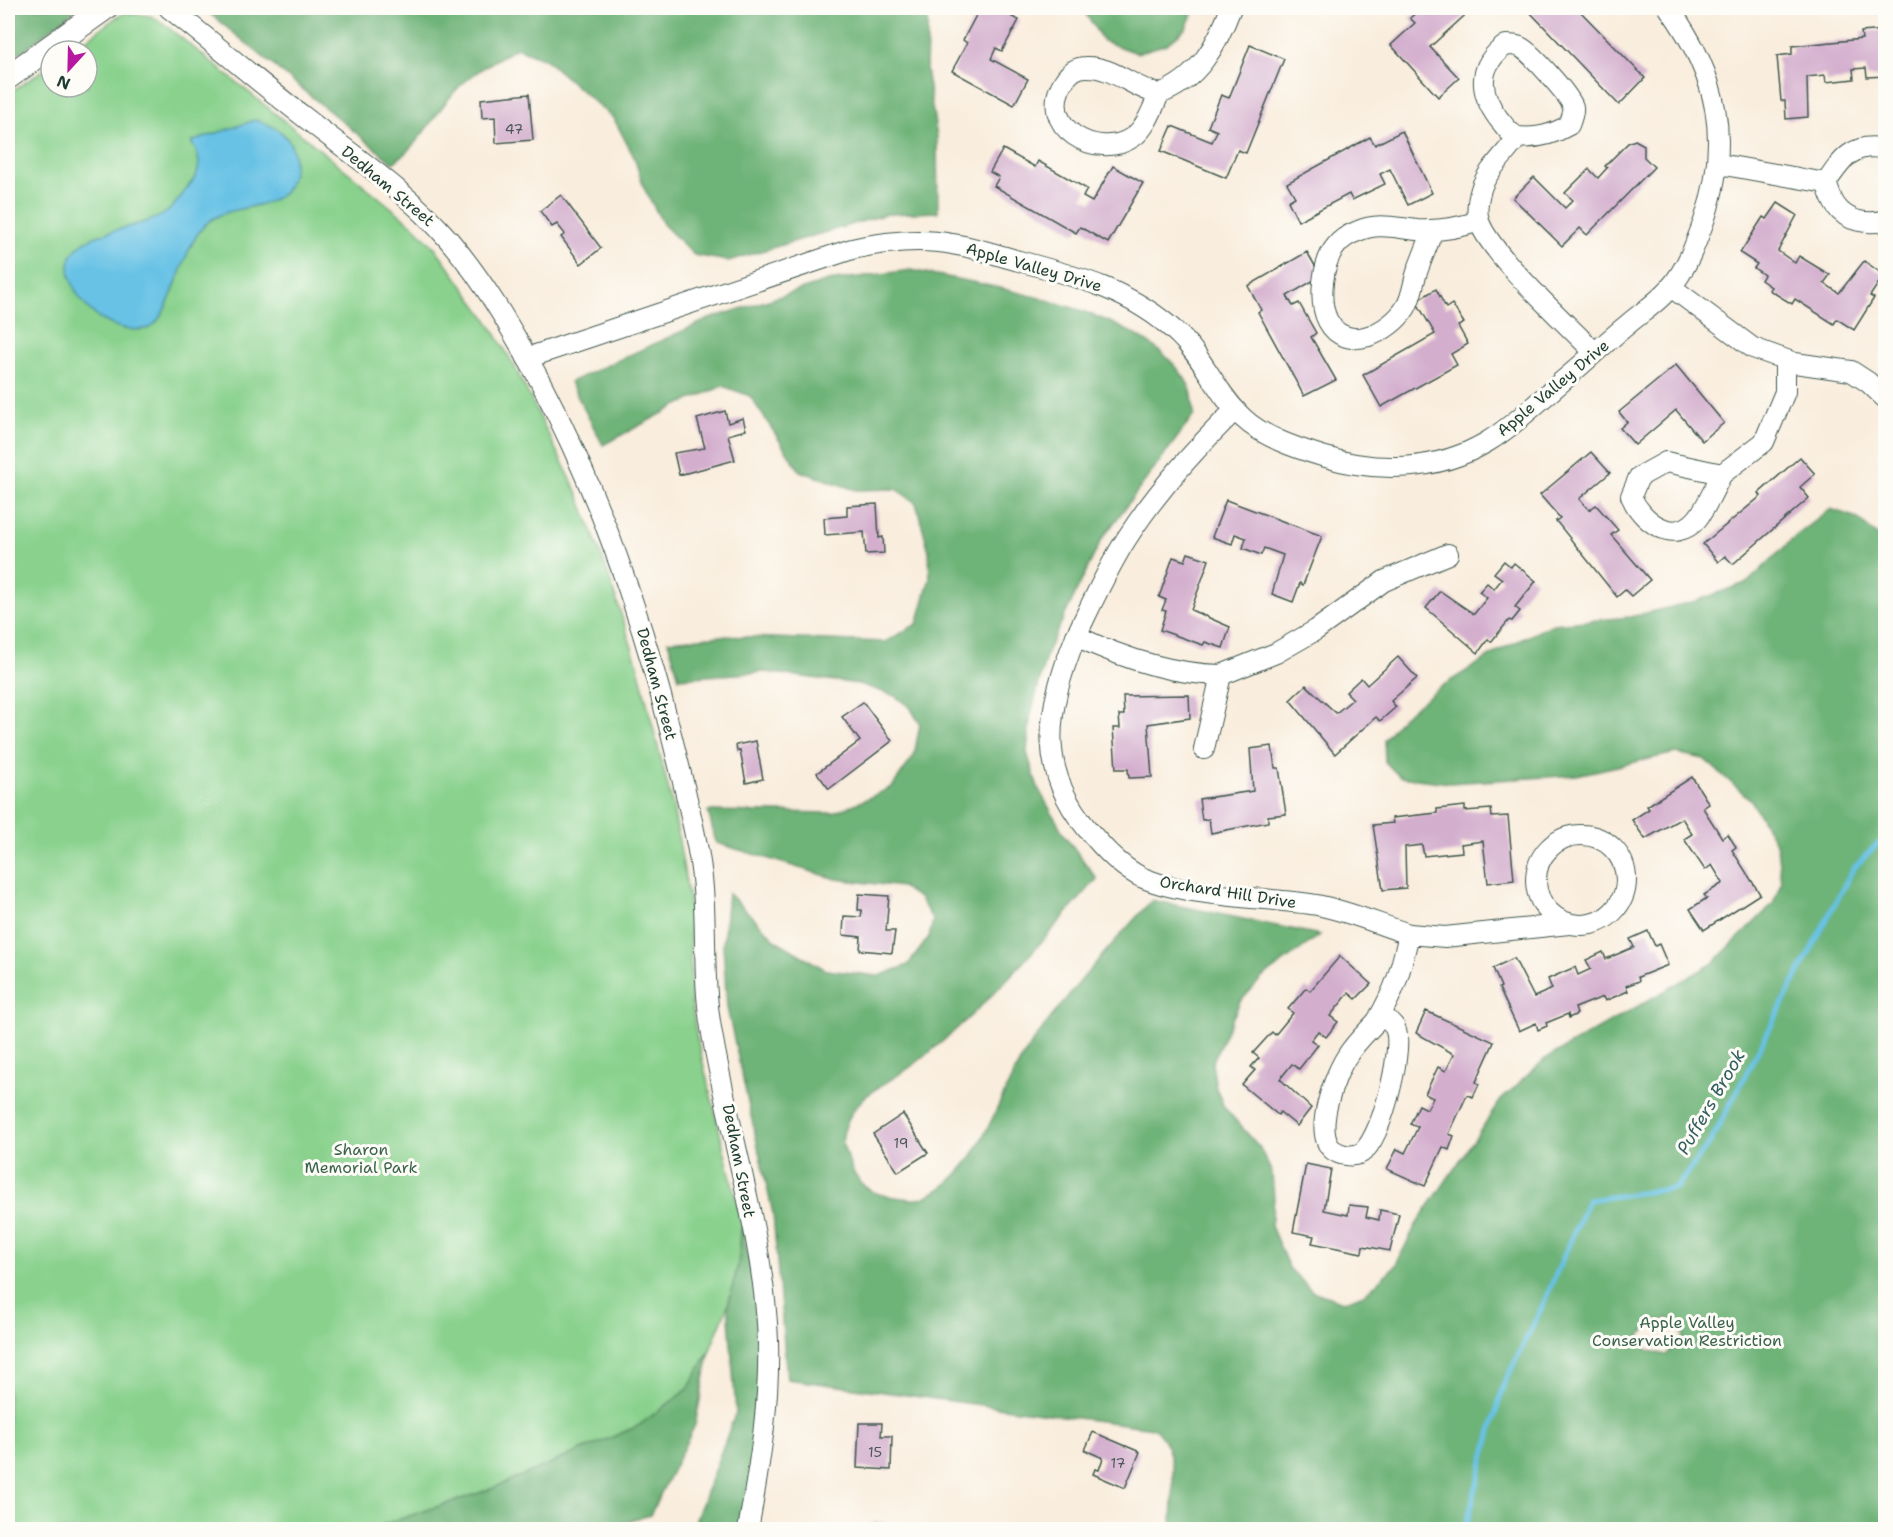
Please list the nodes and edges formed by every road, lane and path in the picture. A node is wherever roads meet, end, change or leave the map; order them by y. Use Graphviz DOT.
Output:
graph roads {
  1 [pos="105,8"];
  2 [pos="169,8"];
  3 [pos="1230,8"];
  4 [pos="1669,8"];
  5 [pos="8,77"];
  6 [pos="1159,94"];
  7 [pos="1518,137"];
  8 [pos="1886,149"];
  9 [pos="1719,164"];
  10 [pos="1826,183"];
  11 [pos="1886,219"];
  12 [pos="1479,221"];
  13 [pos="1433,230"];
  14 [pos="1671,287"];
  15 [pos="1594,352"];
  16 [pos="527,358"];
  17 [pos="1785,360"];
  18 [pos="1886,399"];
  19 [pos="1235,410"];
  20 [pos="1722,474"];
  21 [pos="1448,554"];
  22 [pos="1076,636"];
  23 [pos="1221,675"];
  24 [pos="1204,749"];
  25 [pos="1569,924"];
  26 [pos="1408,934"];
  27 [pos="1380,1015"];
  28 [pos="748,1530"];
  1 -- 5 [label="street"];
  2 -- 16 [label="street, Dedham Street"];
  3 -- 6 [label="street"];
  4 -- 9 [label="street, Apple Valley Drive"];
  6 -- 6 [label="street"];
  7 -- 7 [label="street"];
  7 -- 12 [label="street"];
  8 -- 10 [label="street"];
  9 -- 10 [label="street"];
  9 -- 14 [label="street, Apple Valley Drive"];
  10 -- 11 [label="street"];
  12 -- 13 [label="street"];
  12 -- 15 [label="street"];
  13 -- 13 [label="street"];
  14 -- 15 [label="street, Apple Valley Drive"];
  14 -- 17 [label="street"];
  15 -- 19 [label="street, Apple Valley Drive"];
  16 -- 19 [label="street, Apple Valley Drive"];
  16 -- 28 [label="street, Dedham Street"];
  17 -- 18 [label="street"];
  17 -- 20 [label="street"];
  19 -- 22 [label="street, Orchard Hill Drive"];
  20 -- 20 [label="street"];
  21 -- 23 [label="street"];
  22 -- 23 [label="street"];
  22 -- 26 [label="street, Orchard Hill Drive"];
  23 -- 24 [label="street"];
  25 -- 25 [label="street, Orchard Hill Drive"];
  25 -- 26 [label="street, Orchard Hill Drive"];
  26 -- 27 [label="street"];
  27 -- 27 [label="street"];
}
